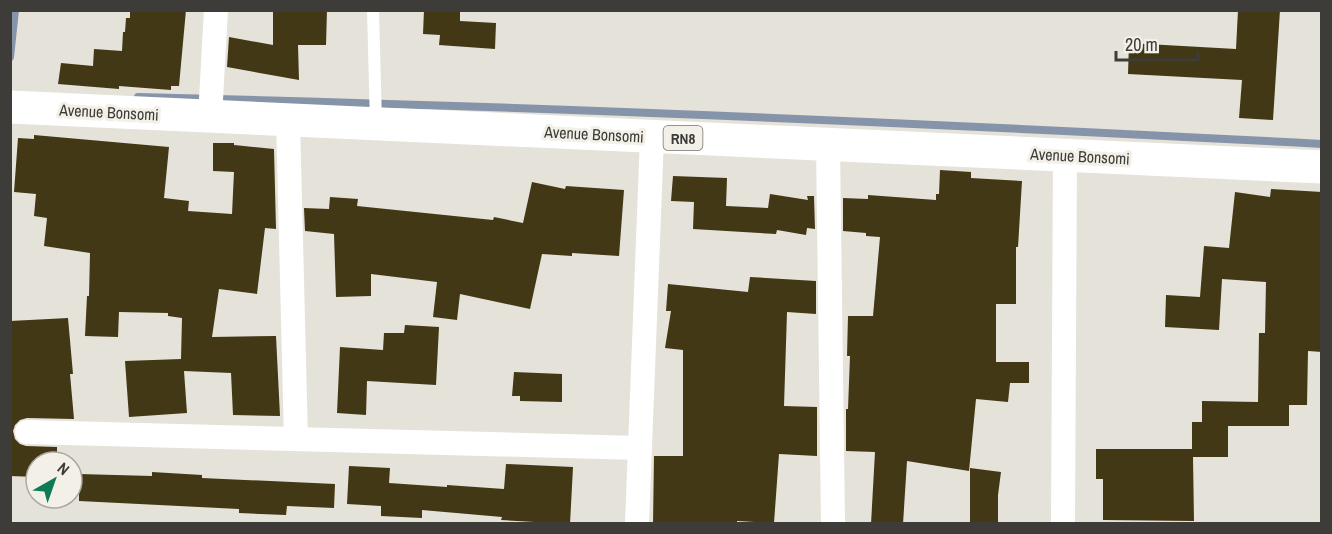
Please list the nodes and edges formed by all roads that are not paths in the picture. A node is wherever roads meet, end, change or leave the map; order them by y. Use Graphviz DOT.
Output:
graph roads {
  1 [pos="216,10"];
  2 [pos="373,10"];
  3 [pos="10,107"];
  4 [pos="210,117"];
  5 [pos="288,121"];
  6 [pos="376,124"];
  7 [pos="652,137"];
  8 [pos="828,144"];
  9 [pos="1065,155"];
  10 [pos="1322,167"];
  11 [pos="27,432"];
  12 [pos="296,439"];
  13 [pos="639,448"];
  14 [pos="637,524"];
  15 [pos="833,524"];
  16 [pos="1063,524"];
  1 -- 4 [label="street"];
  2 -- 6 [label="lane"];
  3 -- 4 [label="main road, Avenue Bonsomi / RN8"];
  4 -- 5 [label="main road, Avenue Bonsomi / RN8"];
  5 -- 6 [label="main road, Avenue Bonsomi / RN8"];
  5 -- 12 [label="street"];
  6 -- 7 [label="main road, Avenue Bonsomi / RN8"];
  7 -- 8 [label="main road, Avenue Bonsomi / RN8"];
  7 -- 13 [label="street"];
  8 -- 9 [label="main road, Avenue Bonsomi / RN8"];
  8 -- 15 [label="street"];
  9 -- 10 [label="main road, Avenue Bonsomi / RN8"];
  9 -- 16 [label="street"];
  11 -- 12 [label="street"];
  12 -- 13 [label="street"];
  13 -- 14 [label="street"];
}
